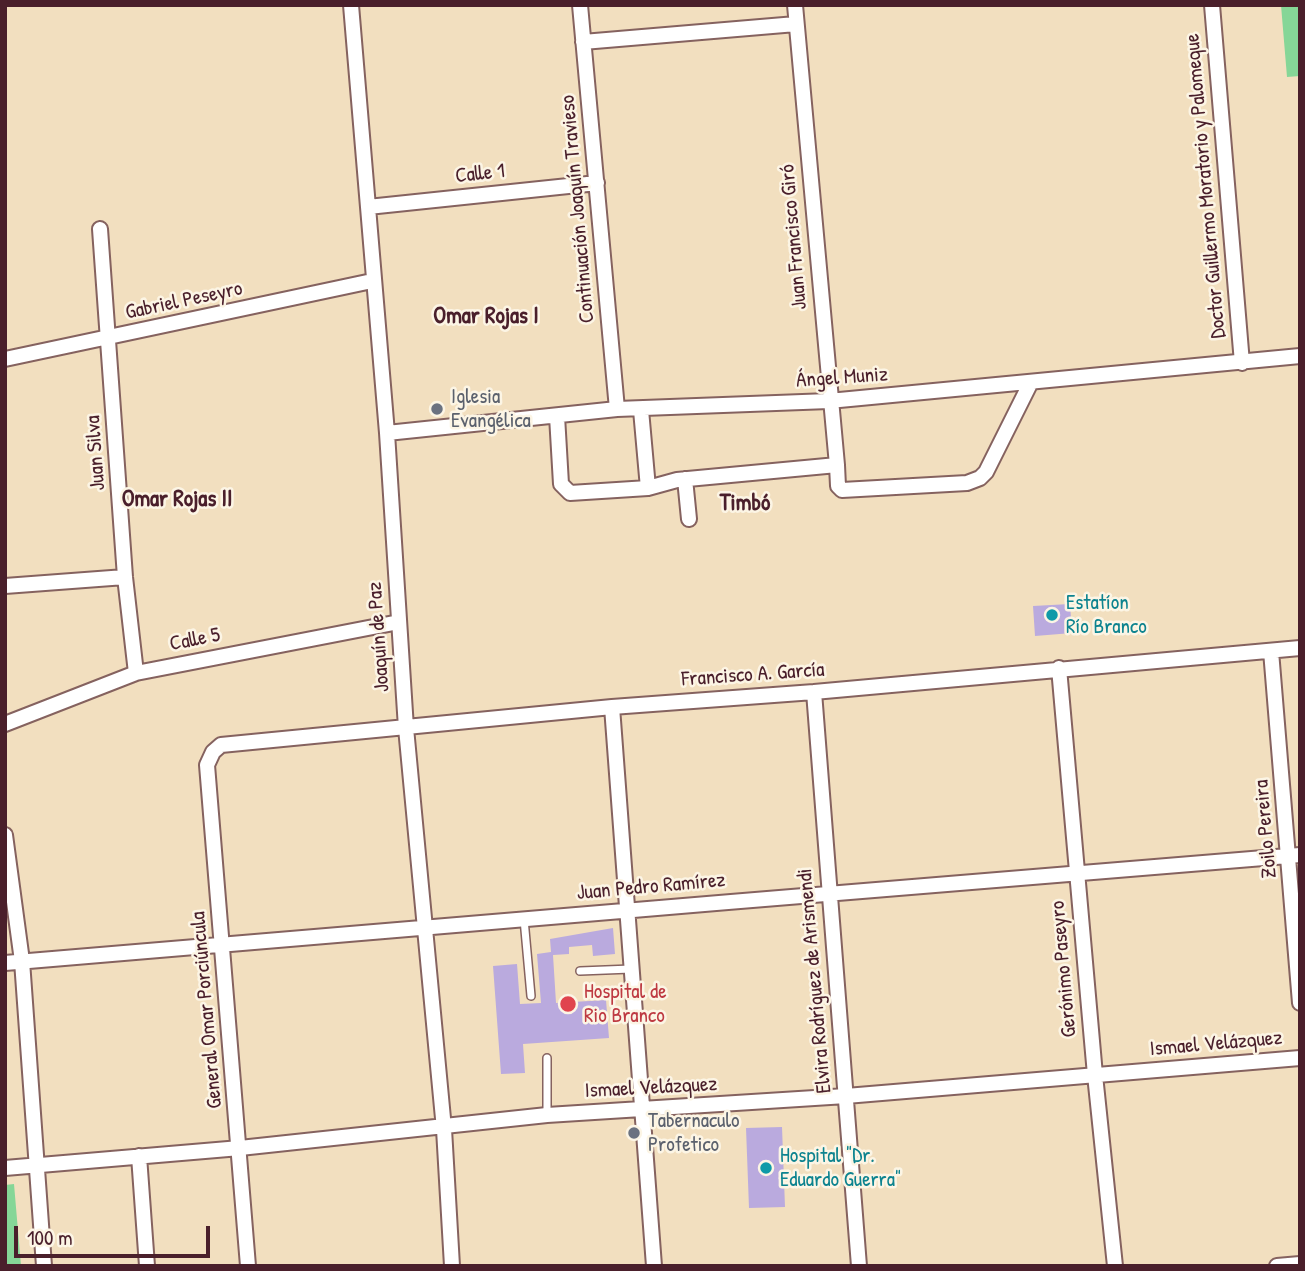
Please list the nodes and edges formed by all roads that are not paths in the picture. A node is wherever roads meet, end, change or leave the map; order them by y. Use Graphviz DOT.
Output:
graph roads {
  1 [pos="351,5"];
  2 [pos="580,5"];
  3 [pos="795,5"];
  4 [pos="1212,5"];
  5 [pos="796,24"];
  6 [pos="583,42"];
  7 [pos="597,183"];
  8 [pos="368,207"];
  9 [pos="100,229"];
  10 [pos="372,281"];
  11 [pos="110,339"];
  12 [pos="1300,356"];
  13 [pos="5,359"];
  14 [pos="1242,363"];
  15 [pos="1030,384"];
  16 [pos="829,401"];
  17 [pos="617,409"];
  18 [pos="641,410"];
  19 [pos="557,416"];
  20 [pos="387,433"];
  21 [pos="837,465"];
  22 [pos="685,480"];
  23 [pos="648,488"];
  24 [pos="689,519"];
  25 [pos="125,577"];
  26 [pos="5,586"];
  27 [pos="399,622"];
  28 [pos="1300,649"];
  29 [pos="1271,651"];
  30 [pos="1059,668"];
  31 [pos="136,673"];
  32 [pos="814,692"];
  33 [pos="612,707"];
  34 [pos="5,724"];
  35 [pos="406,728"];
  36 [pos="213,752"];
  37 [pos="5,835"];
  38 [pos="1294,855"];
  39 [pos="1077,872"];
  40 [pos="828,891"];
  41 [pos="626,913"];
  42 [pos="524,918"];
  43 [pos="424,927"];
  44 [pos="223,945"];
  45 [pos="22,961"];
  46 [pos="5,963"];
  47 [pos="631,969"];
  48 [pos="580,971"];
  49 [pos="531,996"];
  50 [pos="1300,1003"];
  51 [pos="547,1058"];
  52 [pos="1300,1058"];
  53 [pos="1094,1074"];
  54 [pos="846,1097"];
  55 [pos="642,1111"];
  56 [pos="547,1115"];
  57 [pos="444,1129"];
  58 [pos="240,1149"];
  59 [pos="139,1156"];
  60 [pos="34,1166"];
  61 [pos="5,1168"];
  62 [pos="1300,1264"];
  63 [pos="44,1266"];
  64 [pos="146,1266"];
  65 [pos="248,1266"];
  66 [pos="452,1266"];
  67 [pos="654,1266"];
  68 [pos="859,1266"];
  69 [pos="1115,1266"];
  70 [pos="1277,1266"];
  1 -- 8 [label="street, Joaquín de Paz"];
  2 -- 6 [label="street, Continuación Joaquín Travieso"];
  3 -- 5 [label="street, Juan Francisco Giró"];
  4 -- 14 [label="street, Doctor Guillermo Moratorio y Palomeque"];
  5 -- 6 [label="street"];
  5 -- 16 [label="street, Juan Francisco Giró"];
  6 -- 7 [label="street, Continuación Joaquín Travieso"];
  7 -- 8 [label="street, Calle 1"];
  7 -- 17 [label="street, Continuación Joaquín Travieso"];
  8 -- 10 [label="street, Joaquín de Paz"];
  9 -- 11 [label="street, Juan Silva"];
  10 -- 11 [label="street, Gabriel Peseyro"];
  10 -- 20 [label="street, Joaquín de Paz"];
  11 -- 13 [label="street, Gabriel Peseyro"];
  11 -- 25 [label="street, Juan Silva"];
  12 -- 14 [label="street, Ángel Muniz"];
  14 -- 15 [label="street, Ángel Muniz"];
  15 -- 16 [label="street, Ángel Muniz"];
  15 -- 21 [label="street"];
  16 -- 18 [label="street, Ángel Muniz"];
  16 -- 21 [label="street, Juan Francisco Giró"];
  17 -- 18 [label="street, Ángel Muniz"];
  17 -- 19 [label="street, Ángel Muniz"];
  18 -- 23 [label="street"];
  19 -- 20 [label="street, Ángel Muniz"];
  19 -- 23 [label="street"];
  20 -- 27 [label="street, Joaquín de Paz"];
  21 -- 22 [label="street"];
  22 -- 23 [label="street"];
  22 -- 24 [label="street"];
  25 -- 26 [label="street"];
  25 -- 31 [label="street, Juan Silva"];
  27 -- 31 [label="street, Calle 5"];
  27 -- 35 [label="street, Joaquín de Paz"];
  28 -- 29 [label="street, Francisco A. García"];
  29 -- 30 [label="street, Francisco A. García"];
  29 -- 38 [label="street, Zoilo Pereira"];
  30 -- 32 [label="street, Francisco A. García"];
  30 -- 39 [label="street, Gerónimo Paseyro"];
  31 -- 34 [label="street, Calle 5"];
  32 -- 33 [label="street, Francisco A. García"];
  32 -- 40 [label="street, Elvira Rodríguez de Arismendi"];
  33 -- 35 [label="street, Francisco A. García"];
  33 -- 41 [label="street"];
  35 -- 36 [label="street, Francisco A. García"];
  35 -- 43 [label="street, Joaquín de Paz"];
  36 -- 44 [label="street, General Omar Porciúncula"];
  37 -- 45 [label="street"];
  38 -- 39 [label="street, Juan Pedro Ramírez"];
  38 -- 50 [label="street, Zoilo Pereira"];
  39 -- 40 [label="street, Juan Pedro Ramírez"];
  39 -- 53 [label="street, Gerónimo Paseyro"];
  40 -- 41 [label="street, Juan Pedro Ramírez"];
  40 -- 54 [label="street, Elvira Rodríguez de Arismendi"];
  41 -- 42 [label="street, Juan Pedro Ramírez"];
  41 -- 47 [label="street"];
  42 -- 43 [label="street, Juan Pedro Ramírez"];
  42 -- 49 [label="lane"];
  43 -- 44 [label="street, Juan Pedro Ramírez"];
  43 -- 57 [label="street, Joaquín de Paz"];
  44 -- 45 [label="street, Juan Pedro Ramírez"];
  44 -- 58 [label="street, General Omar Porciúncula"];
  45 -- 46 [label="street, Juan Pedro Ramírez"];
  45 -- 60 [label="street"];
  47 -- 48 [label="lane"];
  47 -- 55 [label="street"];
  51 -- 56 [label="lane"];
  52 -- 53 [label="street, Ismael Velázquez"];
  53 -- 54 [label="street, Ismael Velázquez"];
  53 -- 69 [label="street, Gerónimo Paseyro"];
  54 -- 55 [label="street, Ismael Velázquez"];
  54 -- 68 [label="street, Elvira Rodríguez de Arismendi"];
  55 -- 56 [label="street, Ismael Velázquez"];
  55 -- 67 [label="street"];
  56 -- 57 [label="street, Ismael Velázquez"];
  57 -- 58 [label="street, Ismael Velázquez"];
  57 -- 66 [label="street, Joaquín de Paz"];
  58 -- 59 [label="street, Ismael Velázquez"];
  58 -- 65 [label="street, General Omar Porciúncula"];
  59 -- 60 [label="street, Ismael Velázquez"];
  59 -- 64 [label="street"];
  60 -- 61 [label="street, Ismael Velázquez"];
  60 -- 63 [label="street"];
  62 -- 70 [label="street"];
}
